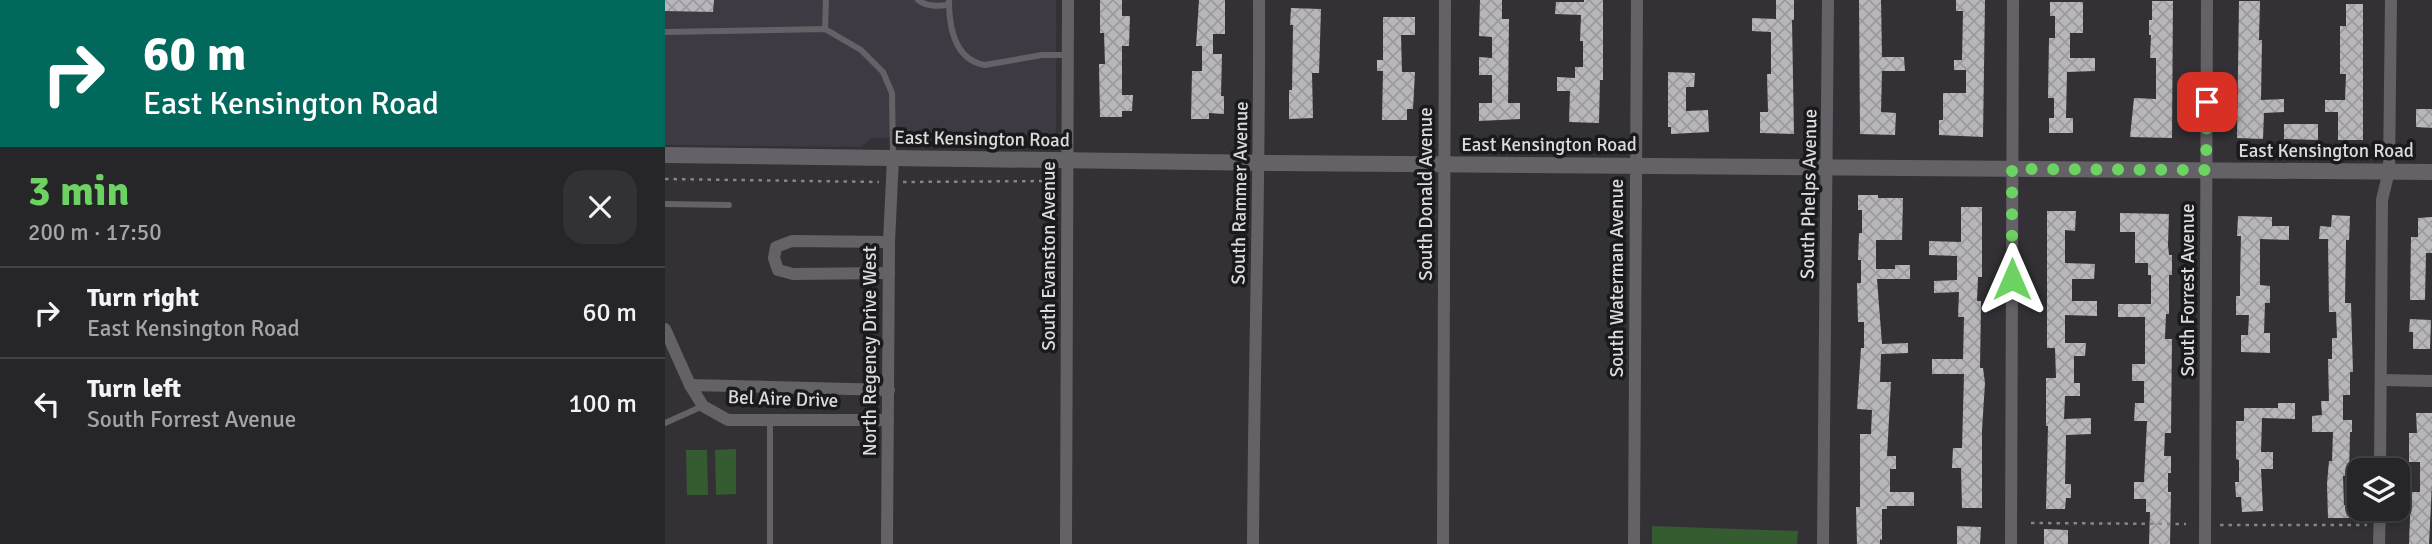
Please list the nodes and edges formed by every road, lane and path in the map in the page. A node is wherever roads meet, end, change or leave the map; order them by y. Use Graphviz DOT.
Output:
graph roads {
  1 [pos="826,0"];
  2 [pos="918,0"];
  3 [pos="1068,0"];
  4 [pos="1259,0"];
  5 [pos="1445,0"];
  6 [pos="1637,0"];
  7 [pos="1828,0"];
  8 [pos="2013,0"];
  9 [pos="2207,0"];
  10 [pos="2391,0"];
  11 [pos="949,2"];
  12 [pos="825,29"];
  13 [pos="665,32"];
  14 [pos="1068,55"];
  15 [pos="665,155"];
  16 [pos="893,158"];
  17 [pos="1067,160"];
  18 [pos="1259,163"];
  19 [pos="1444,164"];
  20 [pos="1636,165"];
  21 [pos="1827,167"];
  22 [pos="2012,169"];
  23 [pos="2206,170"];
  24 [pos="2389,172"];
  25 [pos="2432,172"];
  26 [pos="665,179"];
  27 [pos="1052,181"];
  28 [pos="873,182"];
  29 [pos="907,182"];
  30 [pos="665,204"];
  31 [pos="729,205"];
  32 [pos="889,242"];
  33 [pos="889,273"];
  34 [pos="665,329"];
  35 [pos="2381,380"];
  36 [pos="2432,381"];
  37 [pos="690,385"];
  38 [pos="889,390"];
  39 [pos="703,406"];
  40 [pos="771,420"];
  41 [pos="888,420"];
  42 [pos="665,423"];
  43 [pos="2380,458"];
  44 [pos="2380,521"];
  45 [pos="2031,523"];
  46 [pos="2186,524"];
  47 [pos="2220,524"];
  48 [pos="2367,525"];
  49 [pos="770,544"];
  50 [pos="887,544"];
  51 [pos="1066,544"];
  52 [pos="1253,544"];
  53 [pos="1443,544"];
  54 [pos="1634,544"];
  55 [pos="1823,544"];
  56 [pos="2011,544"];
  57 [pos="2205,544"];
  58 [pos="2379,544"];
  1 -- 12 [label="lane"];
  2 -- 11 [label="lane"];
  3 -- 14 [label="street, South Evanston Avenue"];
  4 -- 18 [label="street, South Rammer Avenue"];
  5 -- 19 [label="street, South Donald Avenue"];
  6 -- 20 [label="street, South Waterman Avenue"];
  7 -- 21 [label="street, South Phelps Avenue"];
  8 -- 22 [label="street"];
  9 -- 23 [label="street, South Forrest Avenue"];
  10 -- 24 [label="street"];
  11 -- 14 [label="lane"];
  12 -- 13 [label="lane"];
  12 -- 16 [label="lane"];
  14 -- 17 [label="street, South Evanston Avenue"];
  15 -- 16 [label="main road, East Kensington Road"];
  16 -- 17 [label="main road, East Kensington Road"];
  16 -- 32 [label="street, North Regency Drive West"];
  17 -- 18 [label="main road, East Kensington Road"];
  17 -- 51 [label="street, South Evanston Avenue"];
  18 -- 19 [label="main road, East Kensington Road"];
  18 -- 52 [label="street, South Rammer Avenue"];
  19 -- 20 [label="main road, East Kensington Road"];
  19 -- 53 [label="street, South Donald Avenue"];
  20 -- 21 [label="main road, East Kensington Road"];
  20 -- 54 [label="street, South Waterman Avenue"];
  21 -- 22 [label="main road, East Kensington Road"];
  21 -- 55 [label="street, South Phelps Avenue"];
  22 -- 23 [label="main road, East Kensington Road"];
  22 -- 56 [label="street"];
  23 -- 24 [label="main road, East Kensington Road"];
  23 -- 57 [label="street, South Forrest Avenue"];
  24 -- 25 [label="main road, East Kensington Road"];
  24 -- 35 [label="street"];
  26 -- 28 [label="path"];
  27 -- 29 [label="path"];
  30 -- 31 [label="lane"];
  32 -- 33 [label="street, North Regency Drive West"];
  32 -- 33 [label="street"];
  33 -- 38 [label="street, North Regency Drive West"];
  34 -- 37 [label="street, Bel Aire Drive"];
  35 -- 36 [label="street"];
  35 -- 43 [label="street"];
  37 -- 38 [label="street, Bel Aire Drive"];
  37 -- 39 [label="street, Bel Aire Drive"];
  38 -- 41 [label="street, North Regency Drive West"];
  39 -- 40 [label="street, Bel Aire Drive"];
  39 -- 42 [label="lane"];
  40 -- 41 [label="street, Bel Aire Drive"];
  40 -- 49 [label="lane"];
  41 -- 50 [label="street, North Regency Drive West"];
  44 -- 58 [label="street"];
  45 -- 46 [label="path"];
  47 -- 48 [label="path"];
}
